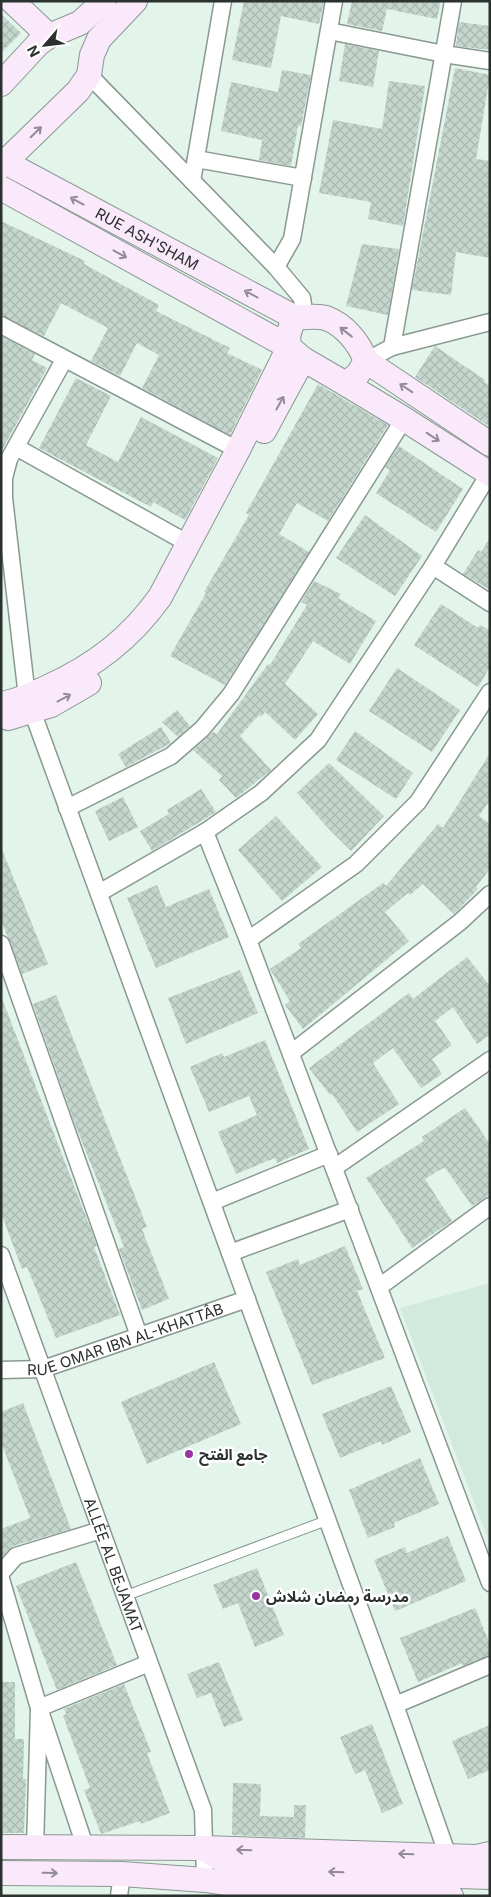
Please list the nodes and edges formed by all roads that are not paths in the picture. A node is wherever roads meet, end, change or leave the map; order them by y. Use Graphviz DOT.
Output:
graph roads {
  1 [pos="12,1"];
  2 [pos="104,1"];
  3 [pos="135,1"];
  4 [pos="223,1"];
  5 [pos="334,1"];
  6 [pos="453,1"];
  7 [pos="329,31"];
  8 [pos="57,34"];
  9 [pos="444,54"];
  10 [pos="490,60"];
  11 [pos="91,65"];
  12 [pos="1,84"];
  13 [pos="196,159"];
  14 [pos="3,163"];
  15 [pos="303,178"];
  16 [pos="192,181"];
  17 [pos="1,188"];
  18 [pos="276,267"];
  19 [pos="300,317"];
  20 [pos="490,322"];
  21 [pos="1,325"];
  22 [pos="392,347"];
  23 [pos="296,353"];
  24 [pos="64,360"];
  25 [pos="366,360"];
  26 [pos="346,384"];
  27 [pos="404,418"];
  28 [pos="490,444"];
  29 [pos="16,447"];
  30 [pos="238,450"];
  31 [pos="489,474"];
  32 [pos="189,544"];
  33 [pos="433,566"];
  34 [pos="490,603"];
  35 [pos="490,692"];
  36 [pos="1,704"];
  37 [pos="30,704"];
  38 [pos="1,719"];
  39 [pos="67,808"];
  40 [pos="205,832"];
  41 [pos="99,892"];
  42 [pos="490,894"];
  43 [pos="248,940"];
  44 [pos="1,944"];
  45 [pos="291,1053"];
  46 [pos="490,1060"];
  47 [pos="331,1161"];
  48 [pos="212,1202"];
  49 [pos="490,1206"];
  50 [pos="350,1209"];
  51 [pos="230,1253"];
  52 [pos="1,1255"];
  53 [pos="378,1287"];
  54 [pos="247,1298"];
  55 [pos="139,1336"];
  56 [pos="43,1369"];
  57 [pos="1,1370"];
  58 [pos="328,1520"];
  59 [pos="101,1530"];
  60 [pos="1,1573"];
  61 [pos="1,1579"];
  62 [pos="490,1583"];
  63 [pos="125,1596"];
  64 [pos="149,1662"];
  65 [pos="490,1665"];
  66 [pos="395,1705"];
  67 [pos="39,1708"];
  68 [pos="85,1846"];
  69 [pos="1,1847"];
  70 [pos="35,1848"];
  71 [pos="204,1848"];
  72 [pos="490,1854"];
  73 [pos="448,1856"];
  74 [pos="1,1873"];
  75 [pos="490,1877"];
  76 [pos="205,1880"];
  77 [pos="120,1885"];
  78 [pos="452,1896"];
  1 -- 8 [label="main road"];
  2 -- 8 [label="main road"];
  3 -- 11 [label="main road"];
  4 -- 13 [label="street"];
  5 -- 7 [label="street"];
  6 -- 9 [label="street"];
  7 -- 9 [label="street"];
  7 -- 15 [label="street"];
  8 -- 11 [label="main road"];
  8 -- 12 [label="main road"];
  9 -- 10 [label="street"];
  9 -- 22 [label="street"];
  14 -- 11 [label="main road, one-way"];
  11 -- 16 [label="street"];
  13 -- 15 [label="street"];
  13 -- 16 [label="street"];
  19 -- 14 [label="main road, RUE ASH'SHAM, one-way"];
  15 -- 18 [label="street"];
  16 -- 18 [label="street"];
  17 -- 23 [label="main road, RUE ASH'SHAM, one-way"];
  18 -- 19 [label="street"];
  19 -- 23 [label="main road"];
  25 -- 19 [label="main road, one-way"];
  20 -- 22 [label="street"];
  21 -- 24 [label="street"];
  22 -- 25 [label="street"];
  23 -- 26 [label="main road, RUE ASH'SHAM"];
  23 -- 30 [label="main road"];
  37 -- 23 [label="main road, one-way"];
  24 -- 29 [label="street"];
  24 -- 30 [label="street"];
  25 -- 26 [label="main road"];
  28 -- 25 [label="main road, one-way"];
  26 -- 27 [label="main road"];
  27 -- 31 [label="main road, one-way"];
  27 -- 39 [label="street"];
  29 -- 32 [label="street"];
  29 -- 37 [label="street"];
  30 -- 32 [label="main road"];
  31 -- 33 [label="street"];
  32 -- 37 [label="main road"];
  33 -- 34 [label="street"];
  33 -- 40 [label="street"];
  35 -- 43 [label="street"];
  36 -- 37 [label="main road"];
  37 -- 38 [label="main road"];
  37 -- 39 [label="street"];
  39 -- 41 [label="street"];
  40 -- 41 [label="street"];
  40 -- 43 [label="street"];
  41 -- 48 [label="street"];
  42 -- 45 [label="street"];
  43 -- 45 [label="street"];
  44 -- 55 [label="street"];
  45 -- 47 [label="street"];
  46 -- 47 [label="street"];
  47 -- 48 [label="street"];
  47 -- 50 [label="street"];
  48 -- 51 [label="street"];
  49 -- 53 [label="street"];
  50 -- 51 [label="street"];
  50 -- 53 [label="street"];
  51 -- 54 [label="street"];
  52 -- 56 [label="street, ALLÉE AL BEJAMAT"];
  53 -- 62 [label="street"];
  54 -- 55 [label="street, RUE OMAR IBN AL-KHATTÂB"];
  54 -- 58 [label="street"];
  55 -- 56 [label="street, RUE OMAR IBN AL-KHATTÂB"];
  56 -- 57 [label="street, RUE OMAR IBN AL-KHATTÂB"];
  56 -- 59 [label="street, ALLÉE AL BEJAMAT"];
  58 -- 63 [label="lane"];
  58 -- 66 [label="street"];
  59 -- 60 [label="street"];
  59 -- 63 [label="street, ALLÉE AL BEJAMAT"];
  61 -- 67 [label="street"];
  63 -- 64 [label="street, ALLÉE AL BEJAMAT"];
  64 -- 67 [label="street"];
  64 -- 71 [label="street, ALLÉE AL BEJAMAT"];
  65 -- 66 [label="street"];
  66 -- 73 [label="street"];
  67 -- 68 [label="street"];
  67 -- 70 [label="street"];
  68 -- 70 [label="main road"];
  68 -- 71 [label="main road"];
  69 -- 70 [label="main road"];
  73 -- 71 [label="main road, one-way"];
  75 -- 71 [label="main road, one-way"];
  71 -- 76 [label="street, ALLÉE AL BEJAMAT"];
  72 -- 73 [label="main road"];
  74 -- 77 [label="main road, one-way"];
  76 -- 77 [label="main road"];
  76 -- 78 [label="main road"];
}
